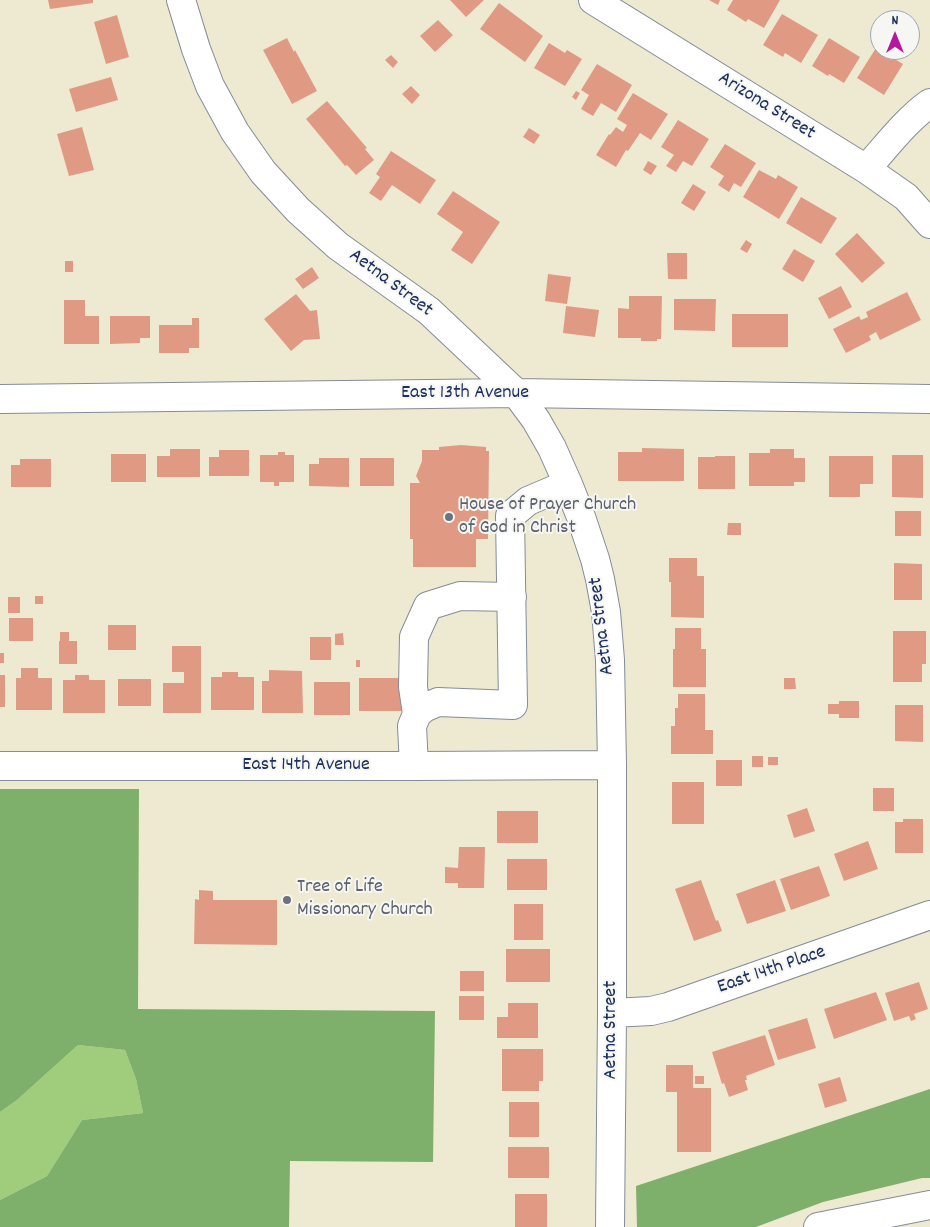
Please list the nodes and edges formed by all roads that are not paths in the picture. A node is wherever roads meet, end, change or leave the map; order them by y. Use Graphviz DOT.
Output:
graph roads {
  1 [pos="181,0"];
  2 [pos="593,0"];
  3 [pos="930,103"];
  4 [pos="866,169"];
  5 [pos="930,224"];
  6 [pos="516,393"];
  7 [pos="0,399"];
  8 [pos="930,399"];
  9 [pos="568,484"];
  10 [pos="512,597"];
  11 [pos="417,714"];
  12 [pos="612,765"];
  13 [pos="0,766"];
  14 [pos="414,766"];
  15 [pos="930,915"];
  16 [pos="612,1013"];
  17 [pos="930,1205"];
  18 [pos="610,1227"];
  19 [pos="818,1227"];
  1 -- 6 [label="street, Aetna Street"];
  2 -- 4 [label="street, Arizona Street"];
  3 -- 4 [label="street"];
  4 -- 5 [label="street, Arizona Street"];
  6 -- 7 [label="street, East 13th Avenue"];
  6 -- 8 [label="street, East 13th Avenue"];
  6 -- 9 [label="street, Aetna Street"];
  9 -- 10 [label="street"];
  9 -- 12 [label="street, Aetna Street"];
  10 -- 11 [label="street"];
  10 -- 11 [label="street"];
  11 -- 14 [label="street"];
  12 -- 14 [label="street, East 14th Avenue"];
  12 -- 16 [label="street, Aetna Street"];
  13 -- 14 [label="street, East 14th Avenue"];
  15 -- 16 [label="street, East 14th Place"];
  16 -- 18 [label="street, Aetna Street"];
  17 -- 19 [label="street"];
}
